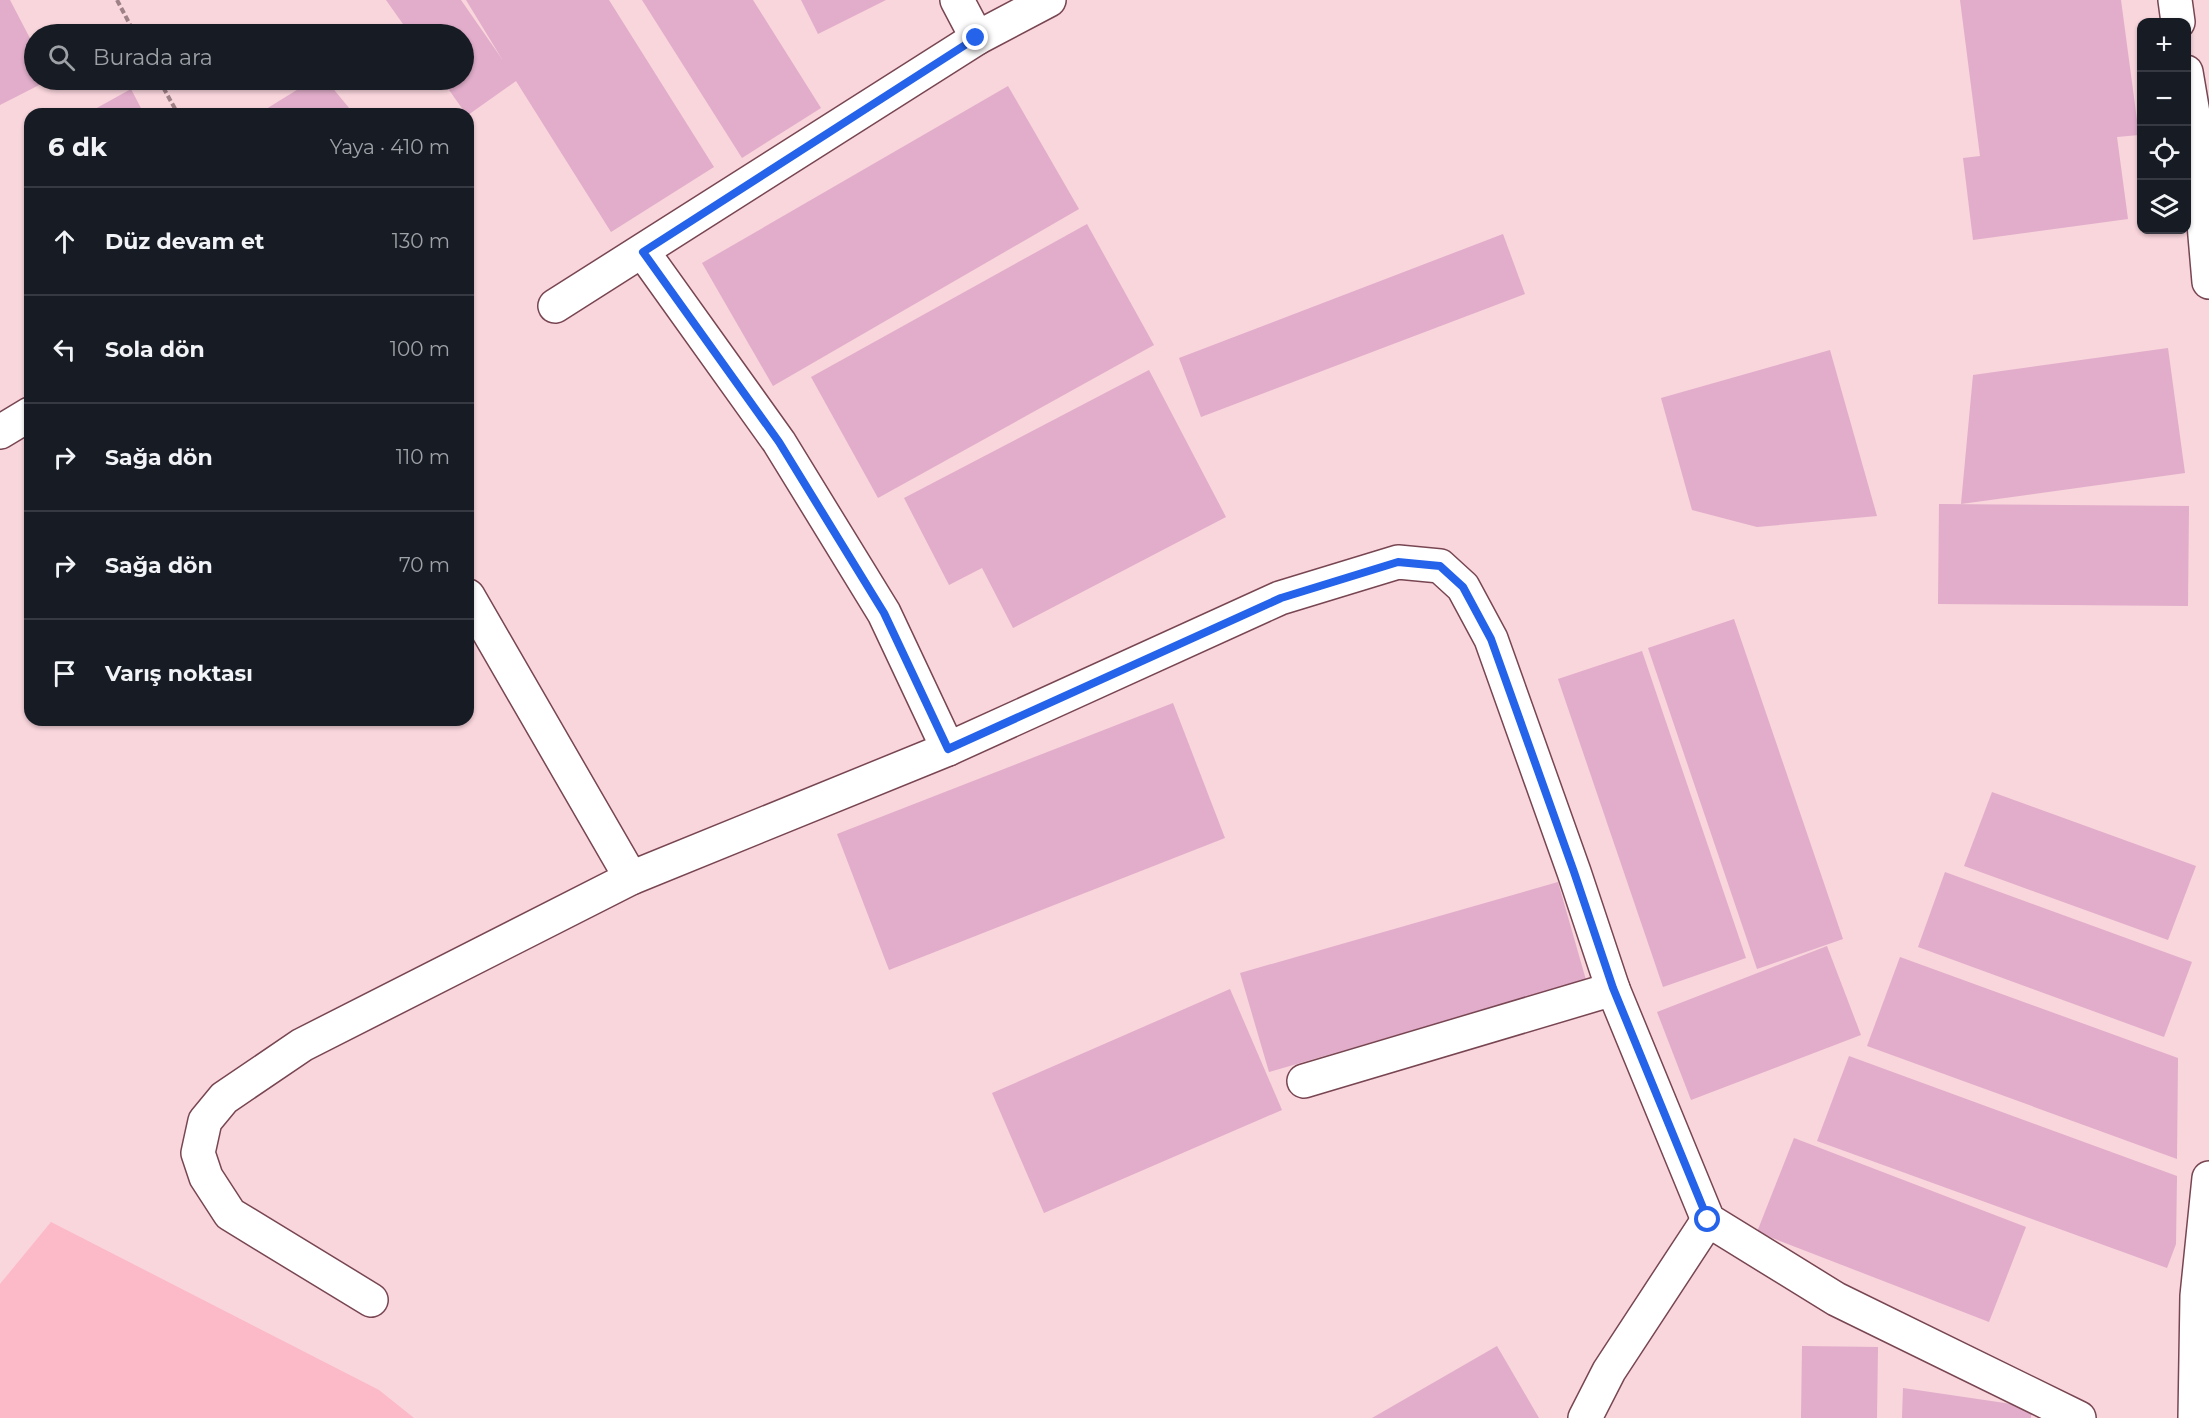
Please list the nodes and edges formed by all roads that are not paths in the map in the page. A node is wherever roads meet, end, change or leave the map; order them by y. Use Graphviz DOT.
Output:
graph roads {
  1 [pos="957,0"];
  2 [pos="1049,0"];
  3 [pos="2175,0"];
  4 [pos="2177,18"];
  5 [pos="976,38"];
  6 [pos="2191,98"];
  7 [pos="643,252"];
  8 [pos="2209,282"];
  9 [pos="555,306"];
  10 [pos="24,418"];
  11 [pos="0,432"];
  12 [pos="474,606"];
  13 [pos="948,749"];
  14 [pos="631,878"];
  15 [pos="1613,988"];
  16 [pos="1304,1081"];
  17 [pos="2209,1178"];
  18 [pos="1708,1220"];
  19 [pos="371,1300"];
  20 [pos="1585,1418"];
  21 [pos="2079,1418"];
  22 [pos="2196,1418"];
  1 -- 5 [label="street"];
  2 -- 5 [label="street"];
  3 -- 4 [label="street"];
  5 -- 7 [label="street"];
  6 -- 8 [label="street"];
  7 -- 9 [label="street"];
  7 -- 13 [label="street"];
  10 -- 11 [label="street"];
  12 -- 14 [label="street"];
  13 -- 14 [label="street"];
  13 -- 15 [label="street"];
  14 -- 19 [label="street"];
  15 -- 16 [label="street"];
  15 -- 18 [label="street"];
  17 -- 22 [label="street"];
  18 -- 20 [label="street"];
  18 -- 21 [label="street"];
}
